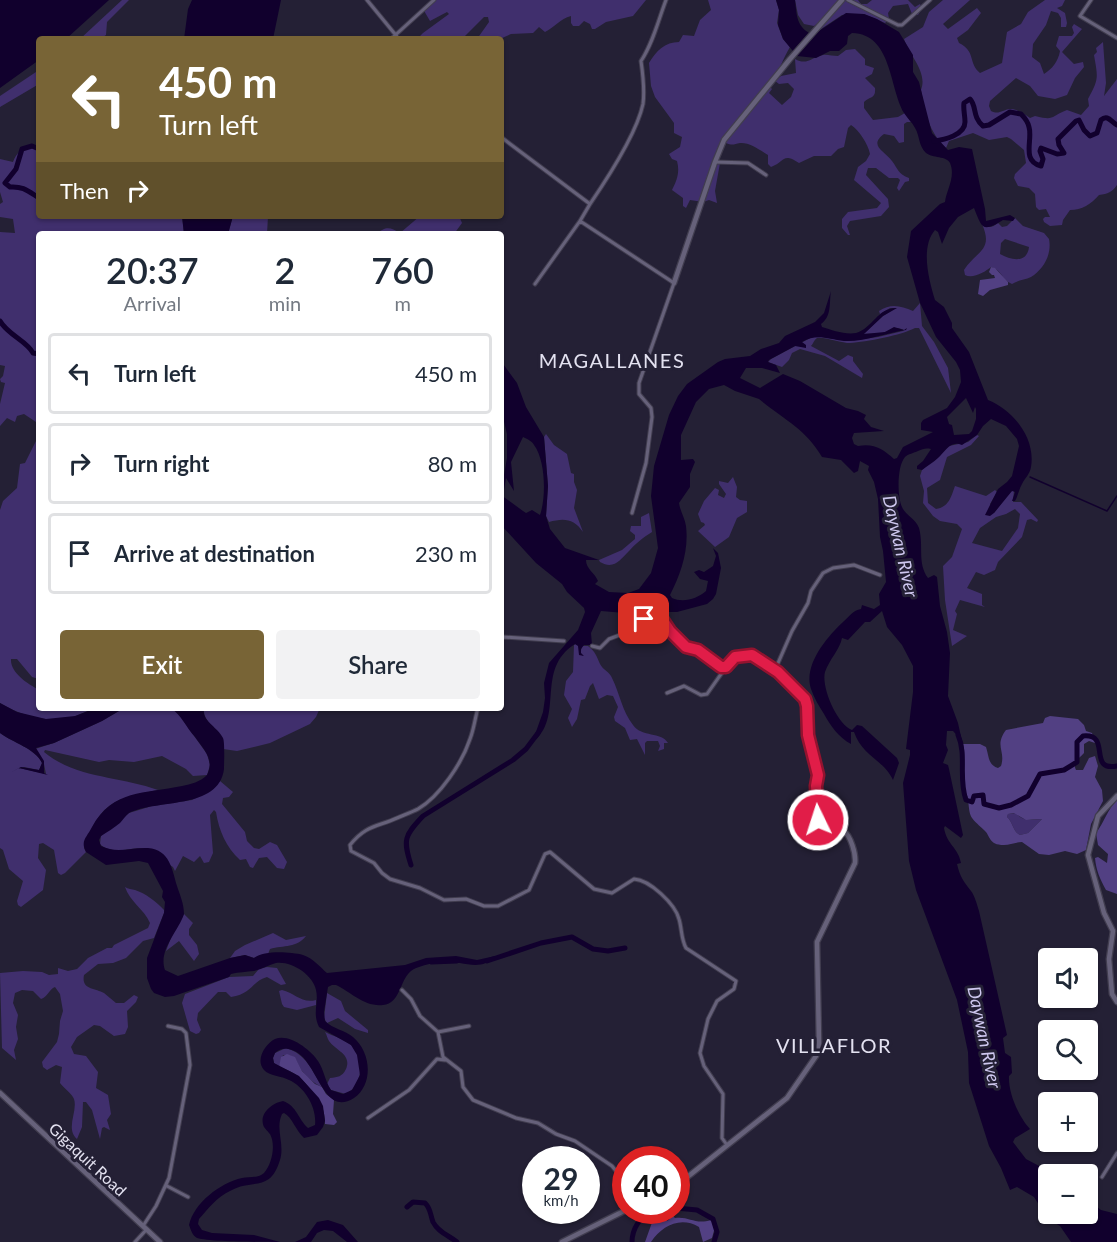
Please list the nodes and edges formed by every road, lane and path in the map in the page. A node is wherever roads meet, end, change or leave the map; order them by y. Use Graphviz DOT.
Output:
graph roads {
  1 [pos="367,0"];
  2 [pos="434,0"];
  3 [pos="666,0"];
  4 [pos="842,0"];
  5 [pos="848,0"];
  6 [pos="930,0"];
  7 [pos="1091,0"];
  8 [pos="396,35"];
  9 [pos="1117,38"];
  10 [pos="504,139"];
  11 [pos="715,162"];
  12 [pos="766,175"];
  13 [pos="590,204"];
  14 [pos="580,221"];
  15 [pos="674,283"];
  16 [pos="535,284"];
  17 [pos="632,513"];
  18 [pos="880,575"];
  19 [pos="504,637"];
  20 [pos="564,641"];
  21 [pos="592,646"];
  22 [pos="726,667"];
  23 [pos="775,670"];
  24 [pos="667,693"];
  25 [pos="477,711"];
  26 [pos="1117,796"];
  27 [pos="402,990"];
  28 [pos="1117,1002"];
  29 [pos="168,1026"];
  30 [pos="469,1026"];
  31 [pos="438,1032"];
  32 [pos="446,1060"];
  33 [pos="0,1093"];
  34 [pos="368,1118"];
  35 [pos="728,1146"];
  36 [pos="1117,1153"];
  37 [pos="612,1166"];
  38 [pos="690,1175"];
  39 [pos="1102,1177"];
  40 [pos="166,1186"];
  41 [pos="188,1197"];
  42 [pos="612,1217"];
  43 [pos="145,1227"];
  44 [pos="135,1242"];
  45 [pos="160,1242"];
  46 [pos="562,1242"];
  1 -- 8 [label="street"];
  2 -- 8 [label="street"];
  3 -- 13 [label="street"];
  4 -- 11 [label="street"];
  5 -- 6 [label="street"];
  7 -- 9 [label="street"];
  10 -- 13 [label="street"];
  11 -- 12 [label="street"];
  11 -- 15 [label="street"];
  13 -- 14 [label="street"];
  14 -- 15 [label="street"];
  14 -- 16 [label="street"];
  15 -- 17 [label="street"];
  18 -- 23 [label="street"];
  19 -- 20 [label="street"];
  21 -- 22 [label="street"];
  22 -- 23 [label="street"];
  22 -- 24 [label="street"];
  23 -- 35 [label="street"];
  25 -- 35 [label="street"];
  26 -- 28 [label="street"];
  27 -- 31 [label="street"];
  29 -- 40 [label="street"];
  30 -- 31 [label="street"];
  31 -- 32 [label="street"];
  32 -- 34 [label="street"];
  32 -- 37 [label="street"];
  33 -- 43 [label="street, Gigaquit Road"];
  35 -- 38 [label="street"];
  36 -- 39 [label="street"];
  40 -- 41 [label="street"];
  40 -- 43 [label="street"];
  42 -- 46 [label="street"];
  43 -- 44 [label="street"];
  43 -- 45 [label="street, Gigaquit Road"];
}
